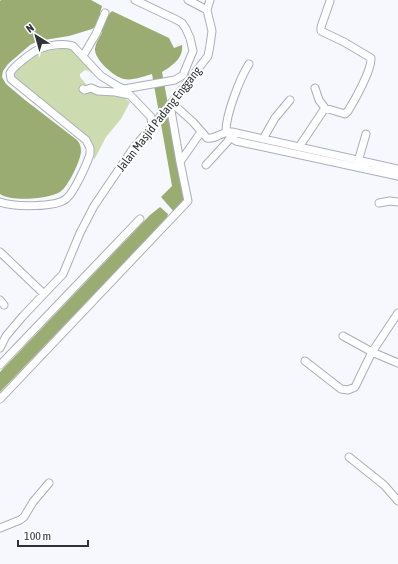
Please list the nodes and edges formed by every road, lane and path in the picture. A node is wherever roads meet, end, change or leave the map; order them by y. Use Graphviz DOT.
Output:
graph roads {
  1 [pos="135,0"];
  2 [pos="188,0"];
  3 [pos="210,0"];
  4 [pos="330,1"];
  5 [pos="207,10"];
  6 [pos="105,13"];
  7 [pos="84,56"];
  8 [pos="249,64"];
  9 [pos="315,88"];
  10 [pos="83,89"];
  11 [pos="290,100"];
  12 [pos="170,105"];
  13 [pos="325,108"];
  14 [pos="152,127"];
  15 [pos="201,132"];
  16 [pos="230,133"];
  17 [pos="366,134"];
  18 [pos="263,139"];
  19 [pos="299,147"];
  20 [pos="180,162"];
  21 [pos="357,164"];
  22 [pos="206,165"];
  23 [pos="398,169"];
  24 [pos="398,176"];
  25 [pos="0,202"];
  26 [pos="398,202"];
  27 [pos="380,203"];
  28 [pos="140,219"];
  29 [pos="0,252"];
  30 [pos="44,294"];
  31 [pos="398,312"];
  32 [pos="343,336"];
  33 [pos="0,348"];
  34 [pos="372,352"];
  35 [pos="305,361"];
  36 [pos="398,364"];
  37 [pos="0,365"];
  38 [pos="0,399"];
  39 [pos="349,457"];
  40 [pos="49,483"];
  41 [pos="398,501"];
  42 [pos="1,528"];
  1 -- 7 [label="street"];
  2 -- 5 [label="street"];
  3 -- 5 [label="street"];
  4 -- 13 [label="street"];
  5 -- 12 [label="street, Jalan Masjid Padang Enggang"];
  6 -- 7 [label="street"];
  7 -- 25 [label="street"];
  8 -- 16 [label="street"];
  9 -- 13 [label="street"];
  10 -- 14 [label="street"];
  11 -- 18 [label="street"];
  12 -- 14 [label="street, Jalan Masjid Padang Enggang"];
  12 -- 15 [label="street"];
  12 -- 20 [label="street"];
  13 -- 19 [label="street"];
  14 -- 30 [label="street, Jalan Masjid Padang Enggang"];
  15 -- 16 [label="street"];
  15 -- 20 [label="street"];
  16 -- 18 [label="street"];
  16 -- 21 [label="street"];
  16 -- 22 [label="street"];
  17 -- 21 [label="street"];
  18 -- 19 [label="street"];
  19 -- 21 [label="street"];
  20 -- 38 [label="street"];
  21 -- 23 [label="street"];
  21 -- 24 [label="street"];
  26 -- 27 [label="street"];
  28 -- 37 [label="street"];
  29 -- 30 [label="street"];
  30 -- 33 [label="street, Jalan Masjid Padang Enggang"];
  31 -- 34 [label="street"];
  32 -- 34 [label="street"];
  34 -- 35 [label="street"];
  34 -- 36 [label="street"];
  39 -- 41 [label="street"];
  40 -- 42 [label="street"];
}
